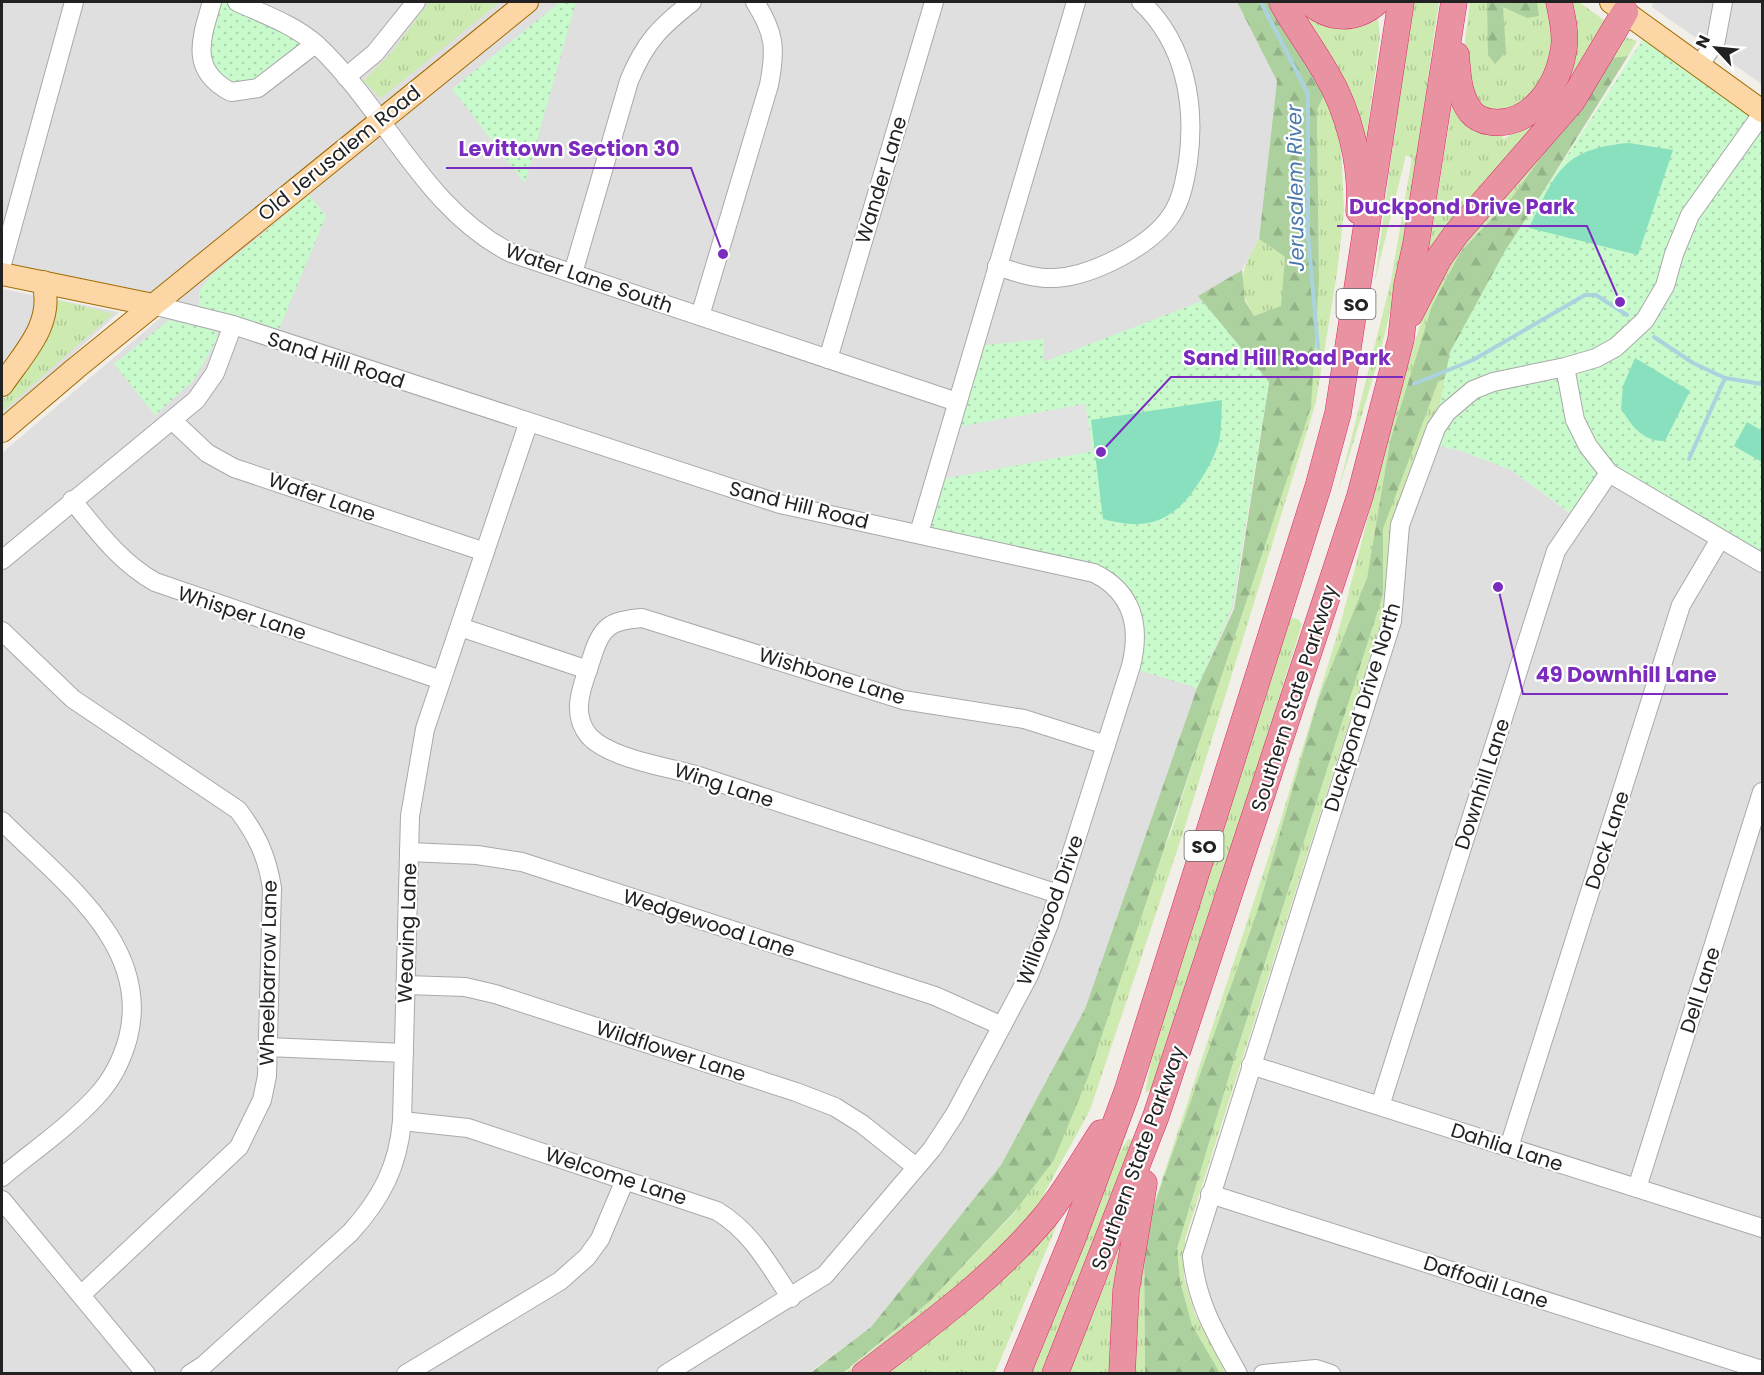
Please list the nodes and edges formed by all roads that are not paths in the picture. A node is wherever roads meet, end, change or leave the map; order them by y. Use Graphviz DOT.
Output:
graph roads {
  1 [pos="74,2"];
  2 [pos="212,2"];
  3 [pos="237,2"];
  4 [pos="416,2"];
  5 [pos="526,2"];
  6 [pos="692,2"];
  7 [pos="755,2"];
  8 [pos="934,2"];
  9 [pos="1076,2"];
  10 [pos="1141,2"];
  11 [pos="1282,2"];
  12 [pos="1309,2"];
  13 [pos="1377,2"];
  14 [pos="1401,2"];
  15 [pos="1456,2"];
  16 [pos="1559,2"];
  17 [pos="1723,2"];
  18 [pos="1618,5"];
  19 [pos="267,8"];
  20 [pos="315,44"];
  21 [pos="1700,65"];
  22 [pos="346,77"];
  23 [pos="1762,113"];
  24 [pos="379,120"];
  25 [pos="2,264"];
  26 [pos="997,266"];
  27 [pos="573,273"];
  28 [pos="2,274"];
  29 [pos="43,282"];
  30 [pos="153,304"];
  31 [pos="700,316"];
  32 [pos="233,325"];
  33 [pos="1402,331"];
  34 [pos="828,359"];
  35 [pos="1565,367"];
  36 [pos="2,386"];
  37 [pos="957,402"];
  38 [pos="1338,413"];
  39 [pos="172,420"];
  40 [pos="528,423"];
  41 [pos="2,431"];
  42 [pos="1609,473"];
  43 [pos="72,500"];
  44 [pos="919,533"];
  45 [pos="1720,539"];
  46 [pos="485,552"];
  47 [pos="2,560"];
  48 [pos="1762,563"];
  49 [pos="460,627"];
  50 [pos="2,631"];
  51 [pos="588,670"];
  52 [pos="441,680"];
  53 [pos="1106,745"];
  54 [pos="1762,792"];
  55 [pos="2,821"];
  56 [pos="410,852"];
  57 [pos="1058,894"];
  58 [pos="406,985"];
  59 [pos="1002,1026"];
  60 [pos="268,1047"];
  61 [pos="404,1053"];
  62 [pos="1251,1065"];
  63 [pos="1126,1092"];
  64 [pos="1380,1106"];
  65 [pos="1156,1116"];
  66 [pos="402,1121"];
  67 [pos="1509,1147"];
  68 [pos="916,1167"];
  69 [pos="2,1177"];
  70 [pos="625,1180"];
  71 [pos="1637,1188"];
  72 [pos="1210,1194"];
  73 [pos="2,1200"];
  74 [pos="1762,1228"];
  75 [pos="81,1295"];
  76 [pos="791,1298"];
  77 [pos="1762,1370"];
  78 [pos="146,1374"];
  79 [pos="190,1374"];
  80 [pos="405,1374"];
  81 [pos="666,1374"];
  82 [pos="866,1374"];
  83 [pos="1017,1374"];
  84 [pos="1055,1374"];
  85 [pos="1122,1374"];
  86 [pos="1238,1374"];
  87 [pos="1263,1374"];
  88 [pos="1331,1374"];
  1 -- 25 [label="street"];
  2 -- 20 [label="street"];
  3 -- 19 [label="street, Water Lane South"];
  4 -- 22 [label="street"];
  5 -- 24 [label="main road, Old Jerusalem Road"];
  6 -- 27 [label="street"];
  7 -- 31 [label="street"];
  8 -- 34 [label="street, Wander Lane"];
  9 -- 26 [label="street"];
  10 -- 26 [label="street"];
  11 -- 38 [label="highway"];
  12 -- 13 [label="highway"];
  14 -- 38 [label="highway, Southern State Parkway / SO"];
  15 -- 16 [label="highway"];
  15 -- 33 [label="highway, Southern State Parkway / SO"];
  17 -- 21 [label="street"];
  18 -- 21 [label="main road"];
  18 -- 33 [label="highway"];
  19 -- 20 [label="street, Water Lane South"];
  20 -- 22 [label="street, Water Lane South"];
  21 -- 23 [label="main road"];
  22 -- 24 [label="street, Water Lane South"];
  23 -- 35 [label="street, Duckpond Drive North"];
  24 -- 27 [label="street, Water Lane South"];
  24 -- 30 [label="main road, Old Jerusalem Road"];
  26 -- 37 [label="street"];
  27 -- 31 [label="street, Water Lane South"];
  28 -- 29 [label="main road"];
  29 -- 30 [label="main road"];
  29 -- 36 [label="main road"];
  30 -- 32 [label="street, Sand Hill Road"];
  30 -- 41 [label="main road, Old Jerusalem Road"];
  31 -- 34 [label="street, Water Lane South"];
  32 -- 39 [label="street"];
  32 -- 40 [label="street, Sand Hill Road"];
  33 -- 65 [label="highway, Southern State Parkway / SO"];
  34 -- 37 [label="street, Water Lane South"];
  35 -- 42 [label="street"];
  35 -- 62 [label="street, Duckpond Drive North"];
  37 -- 44 [label="street"];
  38 -- 63 [label="highway, Southern State Parkway / SO"];
  39 -- 43 [label="street"];
  39 -- 46 [label="street, Wafer Lane"];
  40 -- 44 [label="street, Sand Hill Road"];
  40 -- 46 [label="street, Weaving Lane"];
  42 -- 45 [label="street"];
  42 -- 64 [label="street, Downhill Lane"];
  43 -- 47 [label="street"];
  43 -- 52 [label="street, Whisper Lane"];
  44 -- 53 [label="street, Willowood Drive"];
  45 -- 48 [label="street"];
  45 -- 67 [label="street, Dock Lane"];
  46 -- 49 [label="street, Weaving Lane"];
  49 -- 51 [label="street"];
  49 -- 52 [label="street, Weaving Lane"];
  50 -- 60 [label="street, Wheelbarrow Lane"];
  51 -- 53 [label="street, Wishbone Lane"];
  51 -- 57 [label="street, Wing Lane"];
  52 -- 56 [label="street, Weaving Lane"];
  53 -- 57 [label="street, Willowood Drive"];
  54 -- 71 [label="street, Dell Lane"];
  55 -- 69 [label="street"];
  56 -- 58 [label="street, Weaving Lane"];
  56 -- 59 [label="street, Wedgewood Lane"];
  57 -- 59 [label="street, Willowood Drive"];
  58 -- 61 [label="street, Weaving Lane"];
  58 -- 68 [label="street, Wildflower Lane"];
  59 -- 68 [label="street, Willowood Drive"];
  60 -- 61 [label="street"];
  60 -- 75 [label="street, Wheelbarrow Lane"];
  61 -- 66 [label="street, Weaving Lane"];
  62 -- 64 [label="street, Dahlia Lane"];
  62 -- 72 [label="street, Duckpond Drive North"];
  63 -- 82 [label="highway"];
  63 -- 83 [label="highway, Southern State Parkway / SO"];
  64 -- 67 [label="street, Dahlia Lane"];
  65 -- 84 [label="highway, Southern State Parkway / SO"];
  65 -- 85 [label="highway"];
  66 -- 70 [label="street, Welcome Lane"];
  66 -- 79 [label="street, Weaving Lane"];
  67 -- 71 [label="street, Dahlia Lane"];
  68 -- 76 [label="street, Willowood Drive"];
  70 -- 76 [label="street, Welcome Lane"];
  70 -- 80 [label="street"];
  71 -- 74 [label="street, Dahlia Lane"];
  72 -- 77 [label="street, Daffodil Lane"];
  72 -- 86 [label="street, Duckpond Drive North"];
  73 -- 75 [label="street"];
  75 -- 78 [label="street"];
  76 -- 81 [label="street, Willowood Drive"];
  87 -- 88 [label="street"];
}
